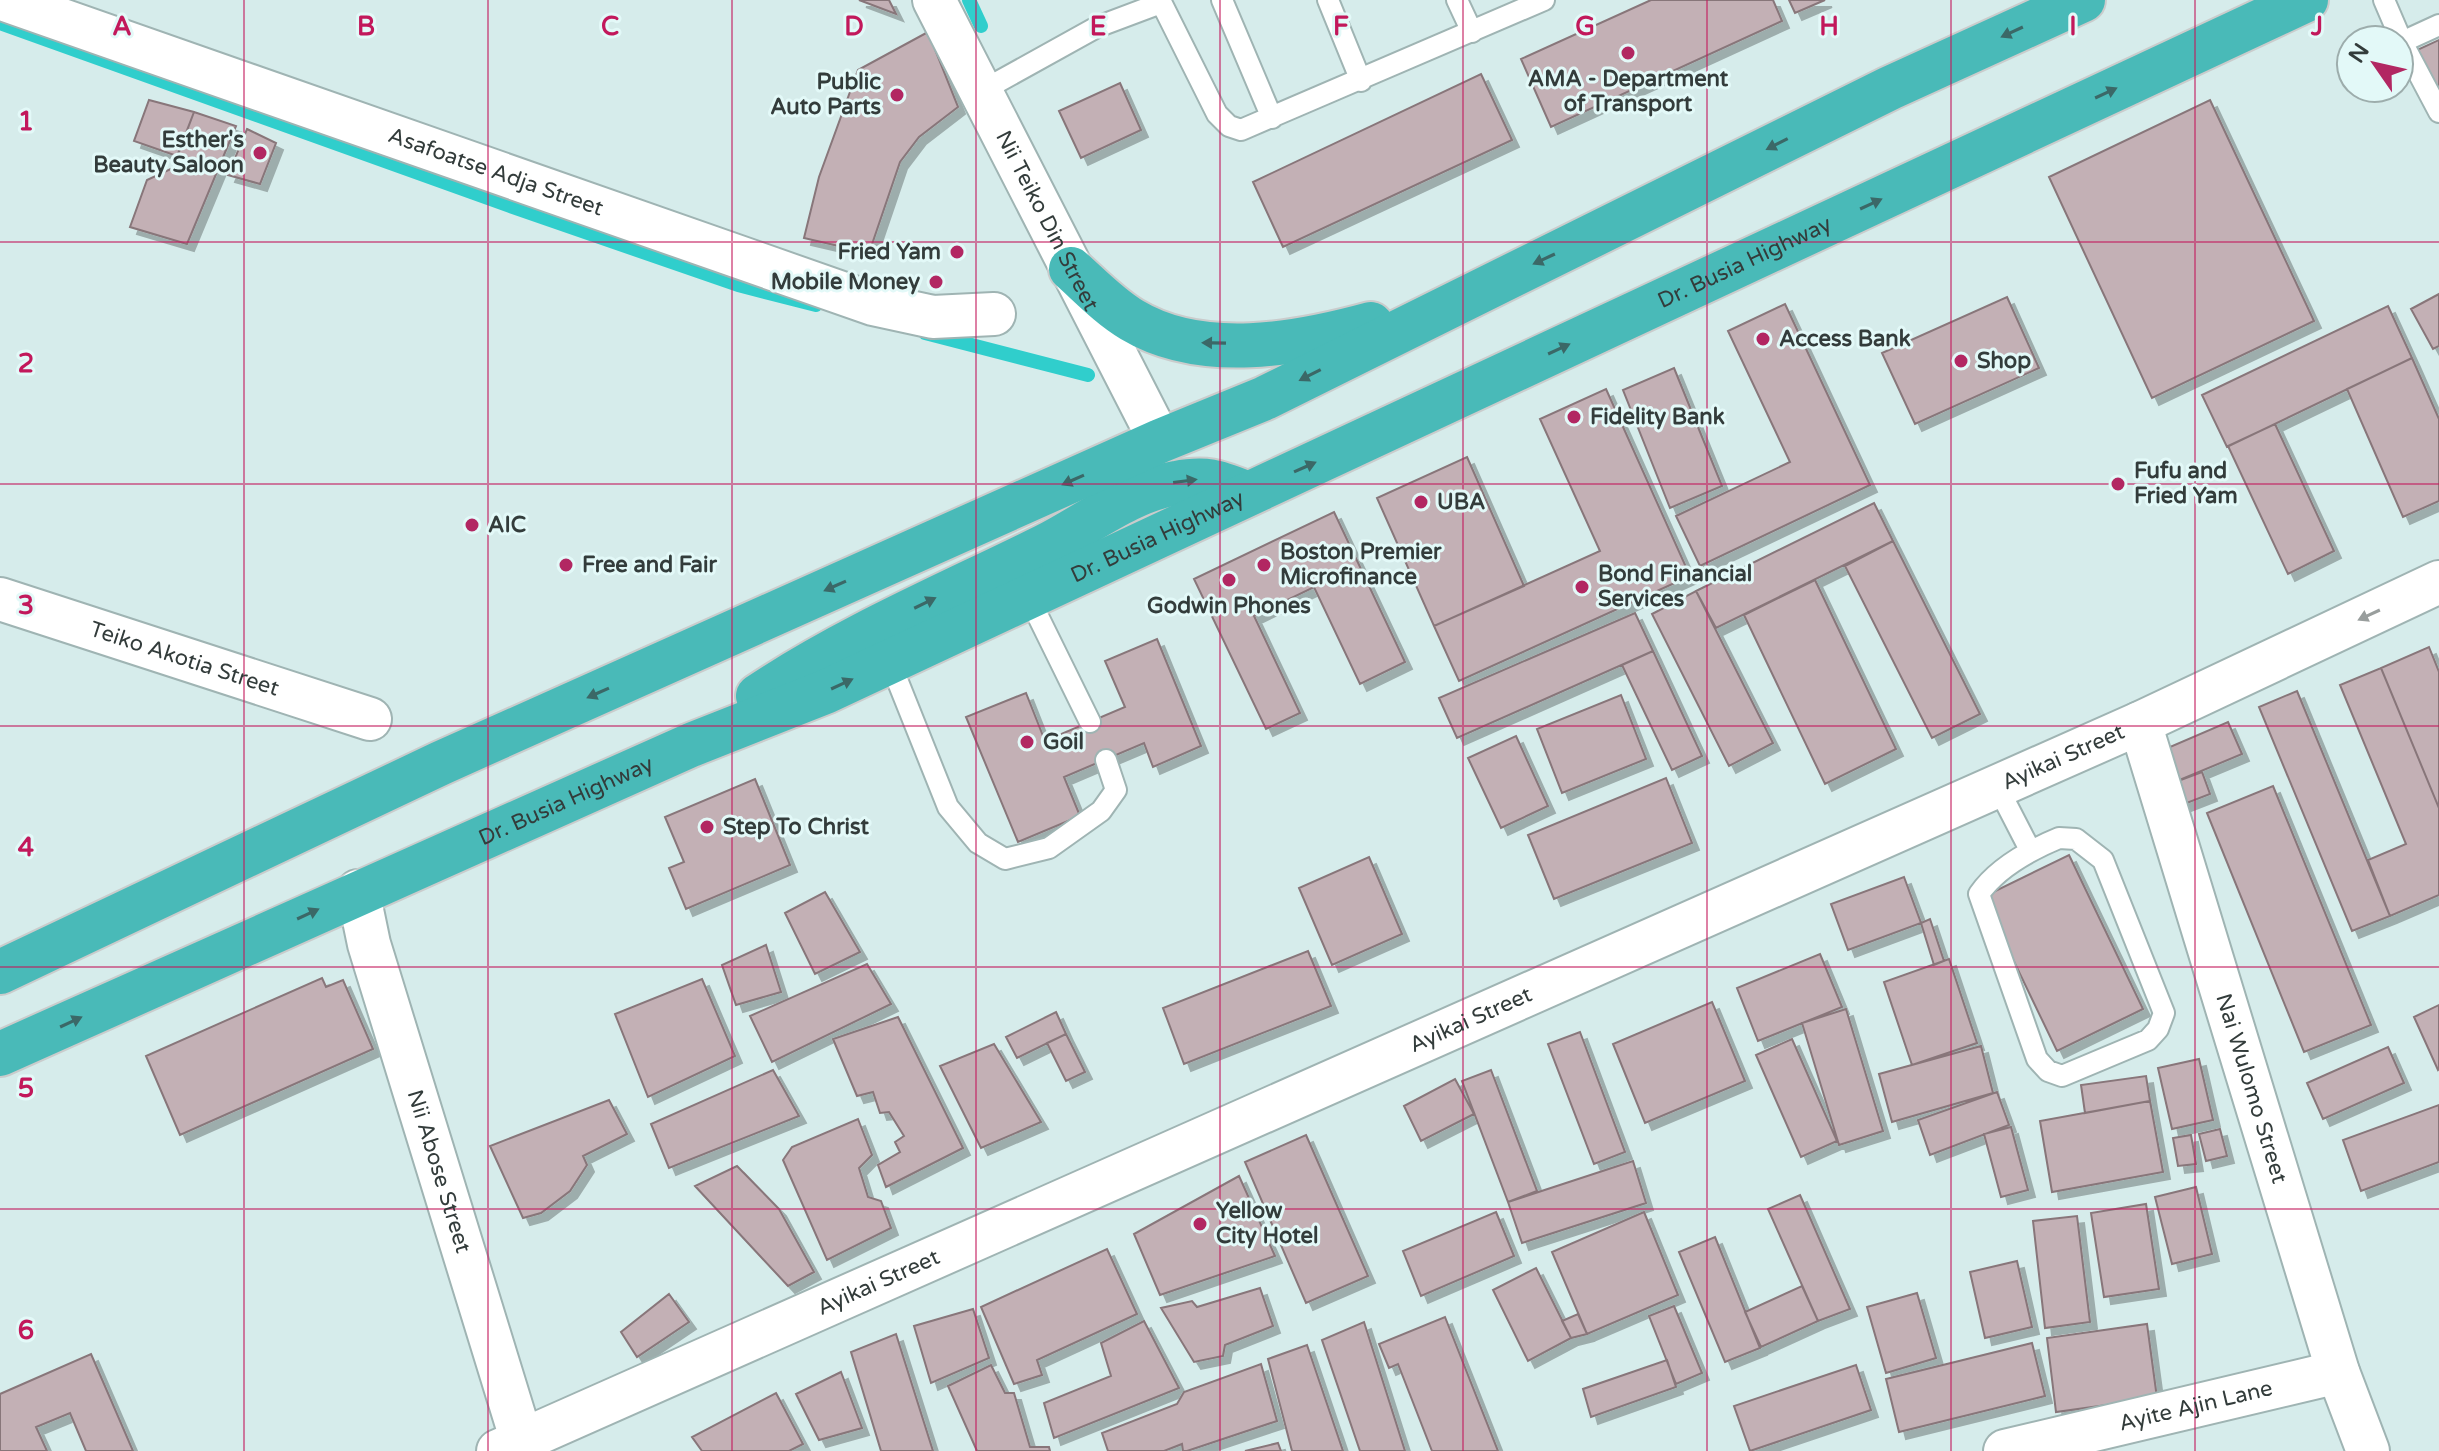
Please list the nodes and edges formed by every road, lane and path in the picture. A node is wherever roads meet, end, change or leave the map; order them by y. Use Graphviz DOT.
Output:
graph roads {
  1 [pos="5,0"];
  2 [pos="934,0"];
  3 [pos="1222,0"];
  4 [pos="1328,0"];
  5 [pos="1457,0"];
  6 [pos="1544,0"];
  7 [pos="2083,0"];
  8 [pos="2306,0"];
  9 [pos="2384,0"];
  10 [pos="1160,1"];
  11 [pos="2394,24"];
  12 [pos="2439,25"];
  13 [pos="1472,32"];
  14 [pos="2415,36"];
  15 [pos="2415,67"];
  16 [pos="1361,81"];
  17 [pos="978,93"];
  18 [pos="2439,112"];
  19 [pos="1272,118"];
  20 [pos="1071,269"];
  21 [pos="1455,301"];
  22 [pos="994,314"];
  23 [pos="1160,441"];
  24 [pos="1246,493"];
  25 [pos="2439,582"];
  26 [pos="1029,598"];
  27 [pos="0,599"];
  28 [pos="890,662"];
  29 [pos="370,719"];
  30 [pos="1090,722"];
  31 [pos="2140,723"];
  32 [pos="691,745"];
  33 [pos="1106,760"];
  34 [pos="1997,786"];
  35 [pos="2030,850"];
  36 [pos="358,891"];
  37 [pos="0,972"];
  38 [pos="0,1054"];
  39 [pos="2338,1372"];
  40 [pos="514,1447"];
  41 [pos="2005,1451"];
  42 [pos="2368,1451"];
  1 -- 22 [label="street, Asafoatse Adja Street"];
  2 -- 17 [label="street, Nii Teiko Din Street"];
  3 -- 19 [label="lane"];
  4 -- 16 [label="lane"];
  5 -- 13 [label="lane"];
  6 -- 13 [label="lane"];
  7 -- 21 [label="highway, one-way"];
  24 -- 8 [label="highway, Dr. Busia Highway, one-way"];
  9 -- 11 [label="lane"];
  10 -- 17 [label="lane"];
  10 -- 19 [label="lane"];
  12 -- 14 [label="lane"];
  13 -- 16 [label="lane"];
  15 -- 18 [label="lane"];
  16 -- 19 [label="lane"];
  17 -- 20 [label="street, Nii Teiko Din Street"];
  21 -- 20 [label="highway, one-way"];
  20 -- 23 [label="street, Nii Teiko Din Street"];
  21 -- 23 [label="highway, one-way"];
  23 -- 37 [label="highway, one-way"];
  24 -- 26 [label="highway, Dr. Busia Highway"];
  32 -- 24 [label="highway, one-way"];
  25 -- 31 [label="street, Ayikai Street, one-way"];
  26 -- 28 [label="highway, Dr. Busia Highway"];
  26 -- 30 [label="lane"];
  27 -- 29 [label="street, Teiko Akotia Street"];
  32 -- 28 [label="highway, Dr. Busia Highway, one-way"];
  28 -- 33 [label="lane"];
  31 -- 34 [label="street, Ayikai Street"];
  31 -- 39 [label="street, Nai Wulomo Street"];
  32 -- 36 [label="highway, Dr. Busia Highway"];
  34 -- 35 [label="lane"];
  34 -- 40 [label="street, Ayikai Street"];
  35 -- 35 [label="lane"];
  38 -- 36 [label="highway, Dr. Busia Highway, one-way"];
  36 -- 40 [label="street, Nii Abose Street"];
  39 -- 41 [label="street, Ayite Ajin Lane"];
  39 -- 42 [label="street, Nai Wulomo Street"];
}
